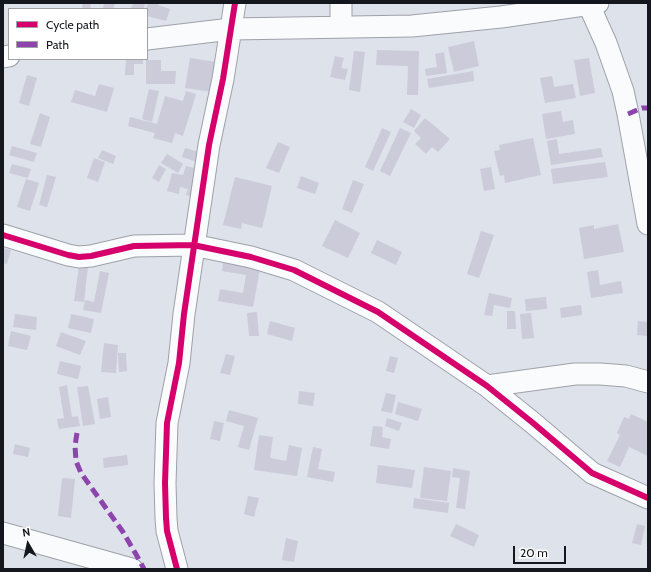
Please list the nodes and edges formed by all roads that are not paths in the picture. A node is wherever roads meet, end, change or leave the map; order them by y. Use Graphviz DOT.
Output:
graph roads {
  1 [pos="235,3"];
  2 [pos="341,3"];
  3 [pos="592,3"];
  4 [pos="341,28"];
  5 [pos="231,29"];
  6 [pos="148,39"];
  7 [pos="648,224"];
  8 [pos="3,235"];
  9 [pos="193,245"];
  10 [pos="648,382"];
  11 [pos="487,386"];
  12 [pos="648,498"];
  13 [pos="3,533"];
  14 [pos="132,569"];
  15 [pos="177,569"];
  1 -- 5 [label="street"];
  2 -- 4 [label="street"];
  3 -- 4 [label="street"];
  3 -- 7 [label="street"];
  4 -- 5 [label="street"];
  5 -- 6 [label="street"];
  5 -- 9 [label="street"];
  8 -- 9 [label="street"];
  9 -- 11 [label="street"];
  9 -- 15 [label="street"];
  10 -- 11 [label="street"];
  11 -- 12 [label="street"];
  13 -- 14 [label="street"];
}
